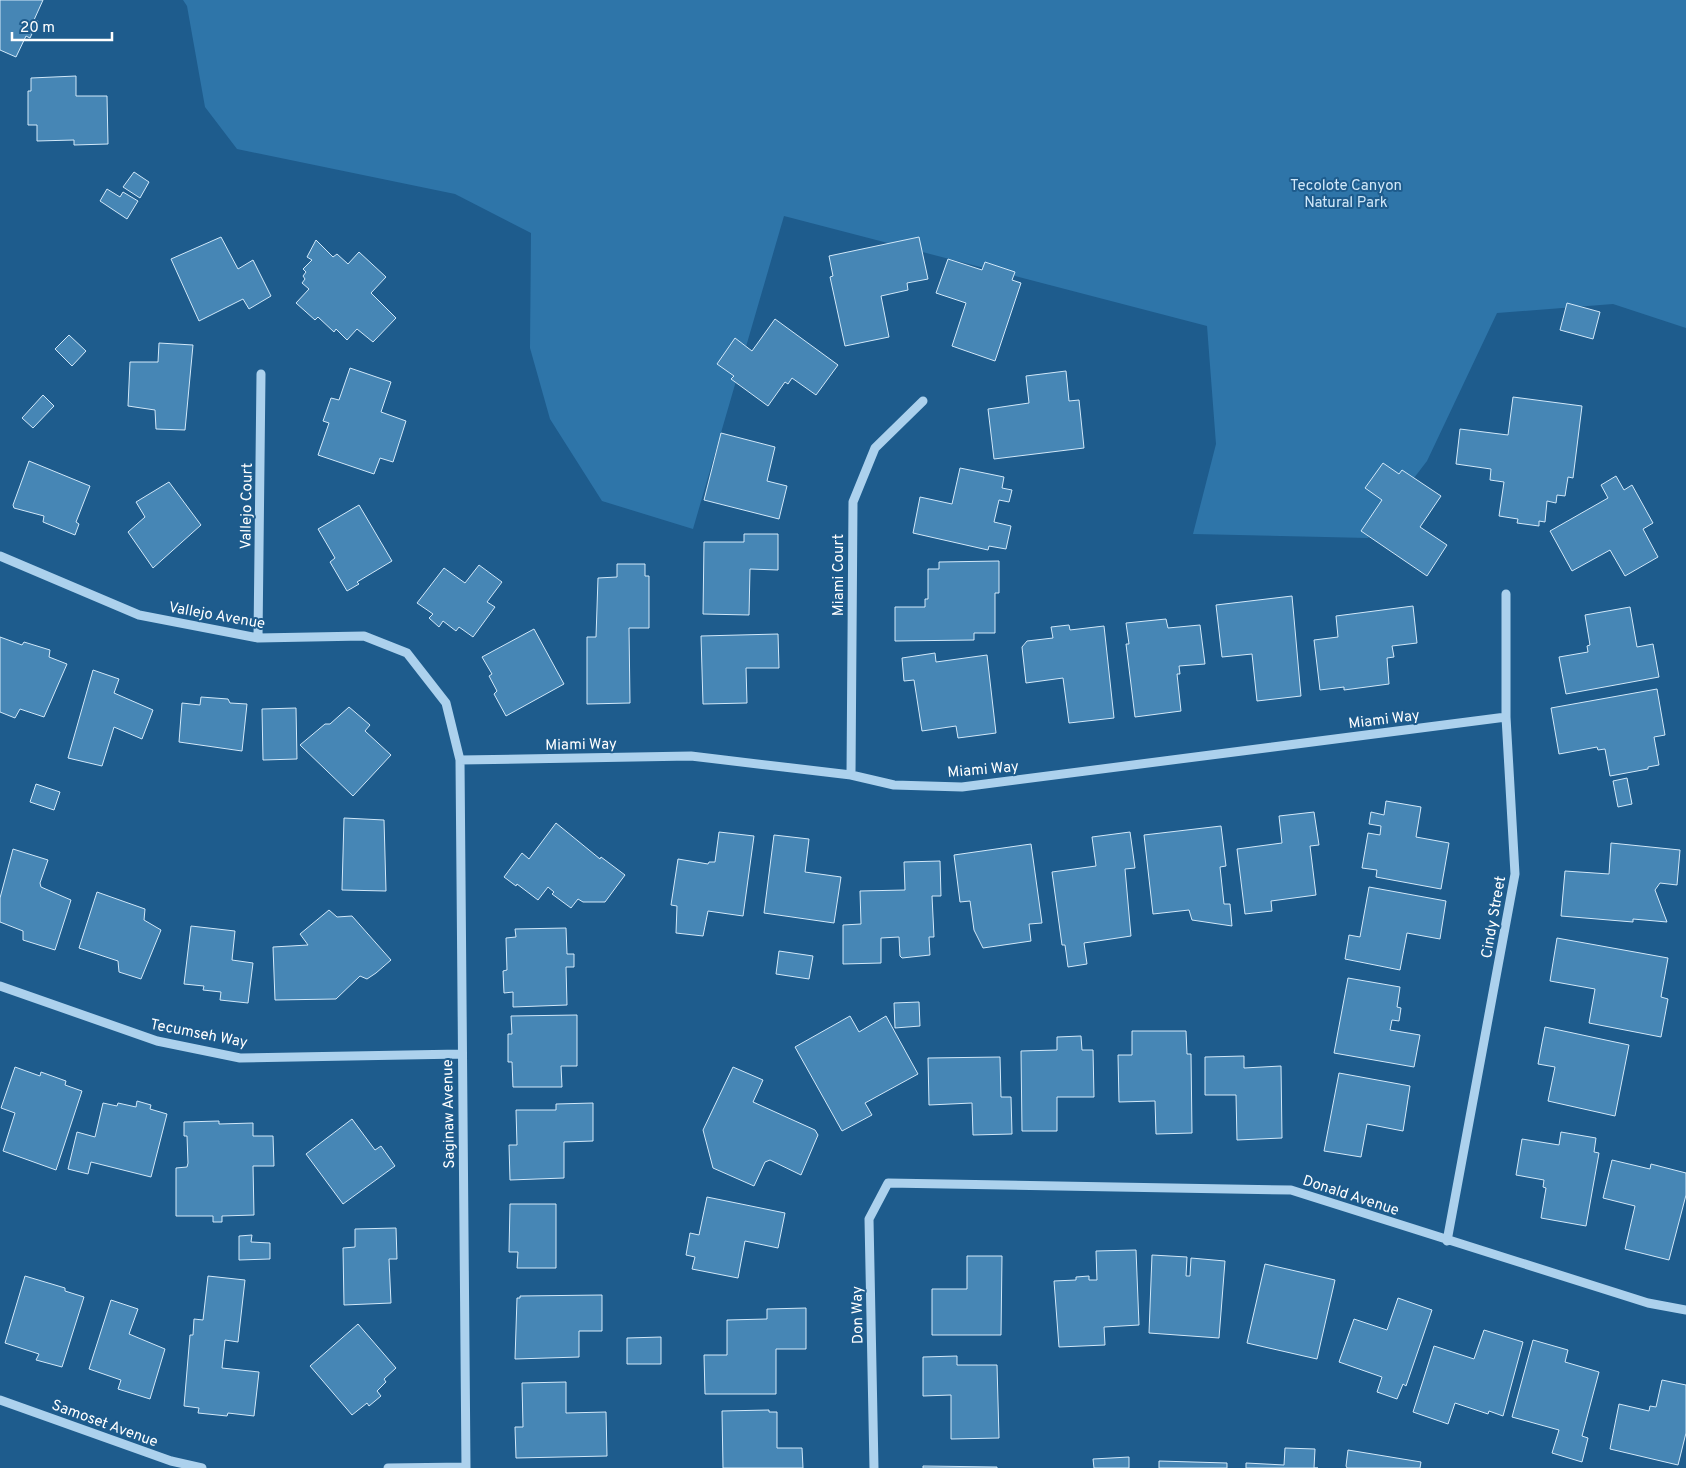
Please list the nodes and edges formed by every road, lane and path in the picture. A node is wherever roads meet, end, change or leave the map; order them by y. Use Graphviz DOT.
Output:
graph roads {
  1 [pos="261,374"];
  2 [pos="923,400"];
  3 [pos="0,556"];
  4 [pos="1506,594"];
  5 [pos="258,638"];
  6 [pos="1506,717"];
  7 [pos="460,760"];
  8 [pos="851,774"];
  9 [pos="0,986"];
  10 [pos="461,1054"];
  11 [pos="905,1183"];
  12 [pos="1447,1241"];
  13 [pos="1686,1310"];
  14 [pos="0,1400"];
  15 [pos="466,1467"];
  16 [pos="202,1468"];
  17 [pos="388,1468"];
  18 [pos="874,1468"];
  1 -- 5 [label="street, Vallejo Court"];
  2 -- 8 [label="street, Miami Court"];
  3 -- 5 [label="street, Vallejo Avenue"];
  4 -- 6 [label="street, Cindy Street"];
  5 -- 7 [label="street, Vallejo Avenue"];
  6 -- 8 [label="street, Miami Way"];
  6 -- 12 [label="street, Cindy Street"];
  7 -- 8 [label="street, Miami Way"];
  7 -- 10 [label="street, Saginaw Avenue"];
  9 -- 10 [label="street, Tecumseh Way"];
  10 -- 15 [label="street, Saginaw Avenue"];
  11 -- 12 [label="street, Donald Avenue"];
  11 -- 18 [label="street, Don Way"];
  12 -- 13 [label="street, Donald Avenue"];
  14 -- 16 [label="street, Samoset Avenue"];
  15 -- 17 [label="street"];
}
